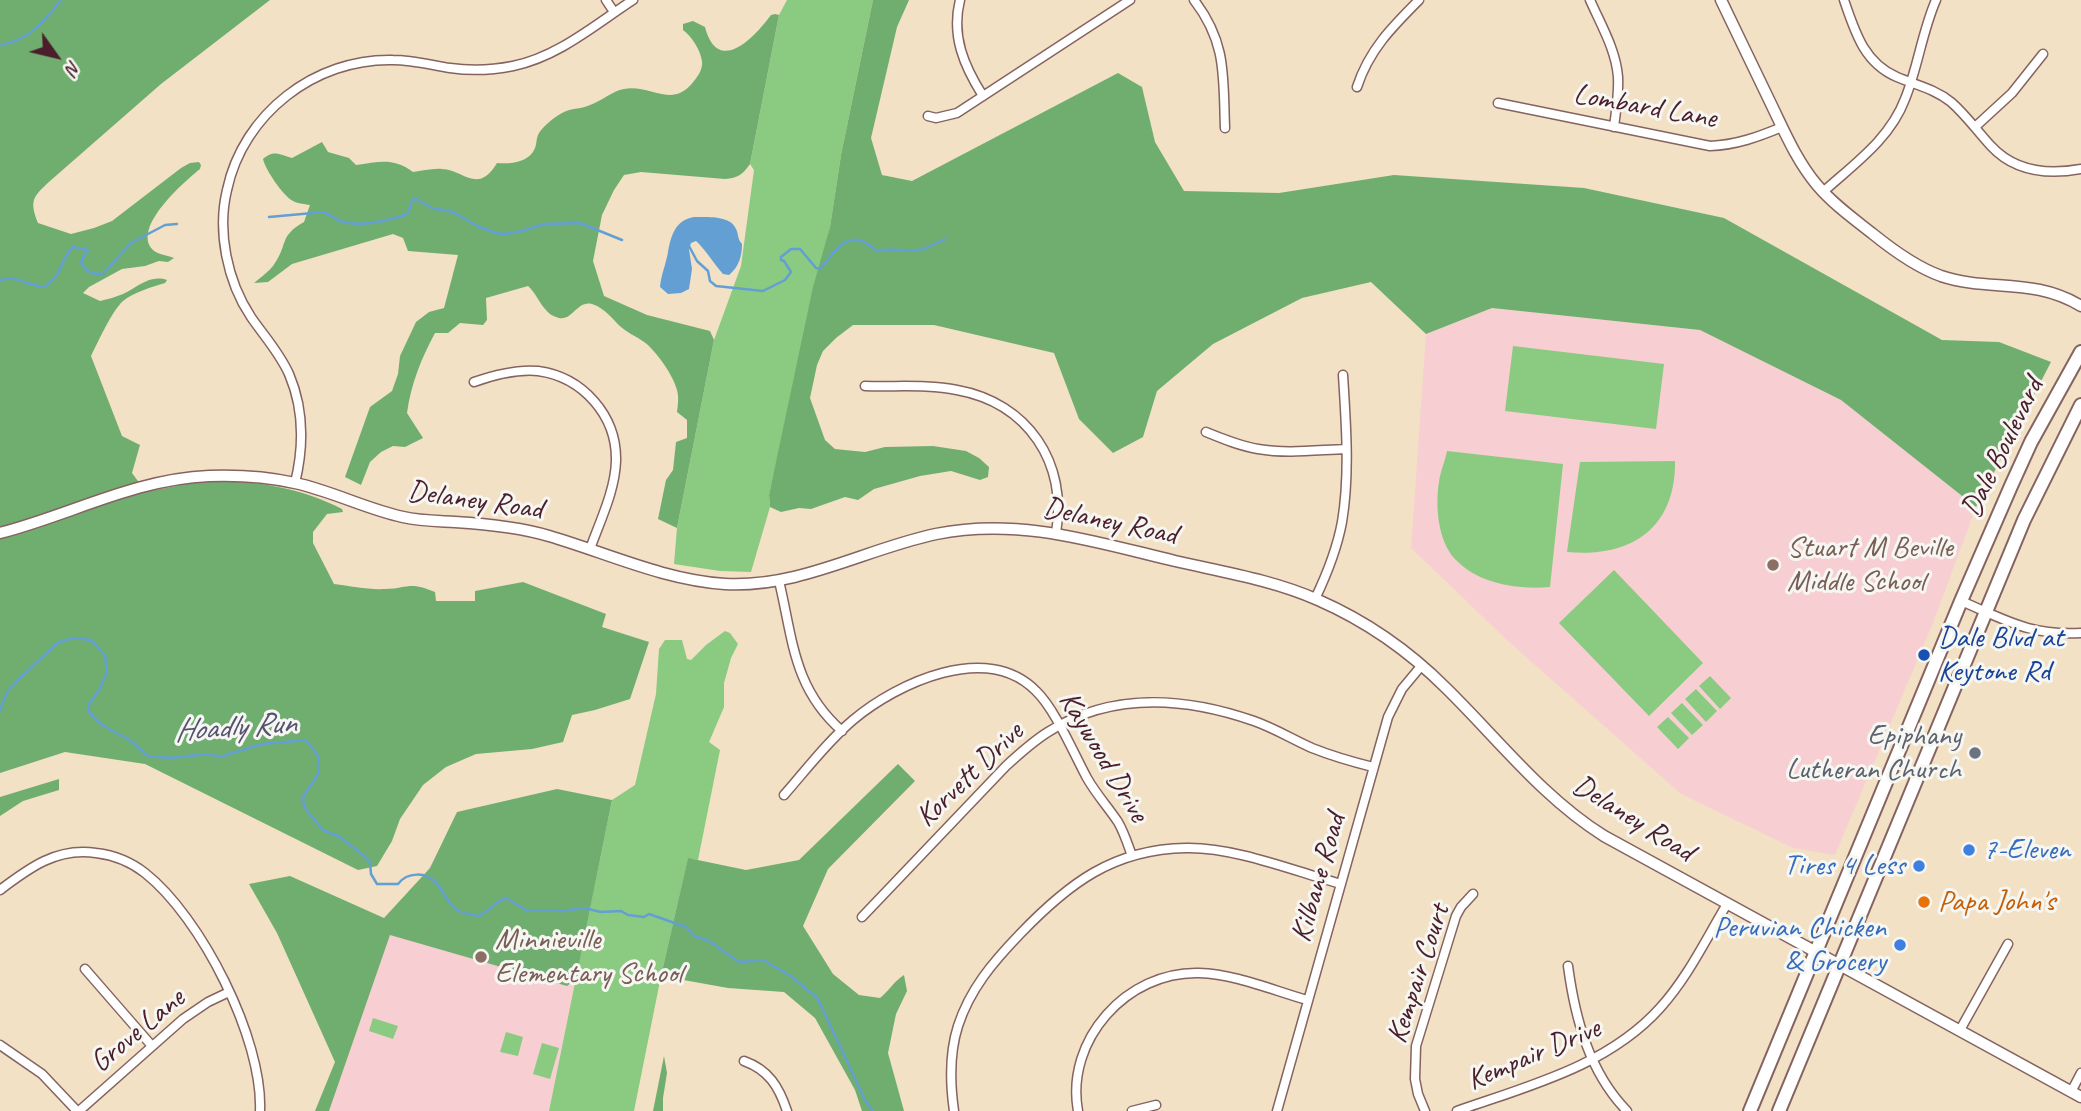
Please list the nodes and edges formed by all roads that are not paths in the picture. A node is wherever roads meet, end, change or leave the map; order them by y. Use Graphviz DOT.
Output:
graph roads {
  1 [pos="606,0"];
  2 [pos="633,0"];
  3 [pos="960,0"];
  4 [pos="1130,0"];
  5 [pos="1194,0"];
  6 [pos="1419,0"];
  7 [pos="1590,0"];
  8 [pos="1721,0"];
  9 [pos="1844,0"];
  10 [pos="1936,0"];
  11 [pos="614,12"];
  12 [pos="2043,54"];
  13 [pos="1910,82"];
  14 [pos="1357,88"];
  15 [pos="983,96"];
  16 [pos="1498,103"];
  17 [pos="928,116"];
  18 [pos="1614,127"];
  19 [pos="1782,127"];
  20 [pos="1975,127"];
  21 [pos="1225,128"];
  22 [pos="2081,169"];
  23 [pos="1823,192"];
  24 [pos="2081,306"];
  25 [pos="2081,352"];
  26 [pos="1343,375"];
  27 [pos="474,382"];
  28 [pos="866,386"];
  29 [pos="2081,405"];
  30 [pos="1206,432"];
  31 [pos="1346,449"];
  32 [pos="295,483"];
  33 [pos="0,533"];
  34 [pos="1056,533"];
  35 [pos="590,549"];
  36 [pos="779,581"];
  37 [pos="1315,599"];
  38 [pos="1961,601"];
  39 [pos="1986,612"];
  40 [pos="2081,633"];
  41 [pos="1422,665"];
  42 [pos="1059,726"];
  43 [pos="842,731"];
  44 [pos="1373,767"];
  45 [pos="784,795"];
  46 [pos="1132,856"];
  47 [pos="1341,884"];
  48 [pos="0,890"];
  49 [pos="1473,894"];
  50 [pos="1727,904"];
  51 [pos="862,917"];
  52 [pos="2008,944"];
  53 [pos="1816,952"];
  54 [pos="1839,965"];
  55 [pos="1568,966"];
  56 [pos="85,970"];
  57 [pos="229,992"];
  58 [pos="1307,1000"];
  59 [pos="1960,1030"];
  60 [pos="0,1045"];
  61 [pos="152,1046"];
  62 [pos="1592,1059"];
  63 [pos="744,1061"];
  64 [pos="2081,1073"];
  65 [pos="2071,1091"];
  66 [pos="2081,1097"];
  67 [pos="1156,1105"];
  68 [pos="78,1111"];
  69 [pos="260,1111"];
  70 [pos="787,1111"];
  71 [pos="954,1111"];
  72 [pos="1078,1111"];
  73 [pos="1132,1111"];
  74 [pos="1277,1111"];
  75 [pos="1425,1111"];
  76 [pos="1457,1111"];
  77 [pos="1627,1111"];
  78 [pos="1750,1111"];
  79 [pos="1779,1111"];
  1 -- 11 [label="street"];
  2 -- 11 [label="street"];
  3 -- 15 [label="street"];
  4 -- 15 [label="street"];
  5 -- 21 [label="street"];
  6 -- 14 [label="street"];
  7 -- 18 [label="street"];
  8 -- 19 [label="street"];
  9 -- 13 [label="street"];
  10 -- 13 [label="street"];
  11 -- 32 [label="street"];
  12 -- 20 [label="street"];
  13 -- 20 [label="street"];
  13 -- 23 [label="street"];
  15 -- 17 [label="street"];
  16 -- 18 [label="street, Lombard Lane"];
  18 -- 19 [label="street, Lombard Lane"];
  19 -- 23 [label="street"];
  20 -- 22 [label="street"];
  23 -- 24 [label="street"];
  25 -- 38 [label="main road, Dale Boulevard"];
  26 -- 31 [label="street"];
  27 -- 35 [label="street"];
  28 -- 34 [label="street"];
  29 -- 39 [label="main road, Dale Boulevard"];
  30 -- 31 [label="street"];
  31 -- 37 [label="street"];
  32 -- 33 [label="street, Delaney Road"];
  32 -- 35 [label="street, Delaney Road"];
  34 -- 36 [label="street, Delaney Road"];
  34 -- 37 [label="street, Delaney Road"];
  35 -- 36 [label="street, Delaney Road"];
  36 -- 43 [label="street"];
  37 -- 41 [label="street, Delaney Road"];
  38 -- 39 [label="street"];
  38 -- 53 [label="main road, Dale Boulevard"];
  39 -- 40 [label="street"];
  39 -- 54 [label="main road, Dale Boulevard"];
  41 -- 44 [label="street, Kilbane Road"];
  41 -- 50 [label="street, Delaney Road"];
  42 -- 43 [label="street, Kaywood Drive"];
  42 -- 44 [label="street, Korvett Drive"];
  42 -- 46 [label="street, Kaywood Drive"];
  42 -- 51 [label="street, Korvett Drive"];
  43 -- 45 [label="street, Kaywood Drive"];
  44 -- 47 [label="street, Kilbane Road"];
  46 -- 47 [label="street"];
  46 -- 71 [label="street"];
  47 -- 58 [label="street, Kilbane Road"];
  48 -- 57 [label="street"];
  49 -- 75 [label="street, Kempair Court"];
  50 -- 53 [label="street, Delaney Road"];
  50 -- 62 [label="street, Kempair Drive"];
  52 -- 59 [label="street"];
  53 -- 54 [label="street, Delaney Road"];
  53 -- 78 [label="main road, Dale Boulevard"];
  54 -- 59 [label="street, Delaney Road"];
  54 -- 79 [label="main road, Dale Boulevard"];
  55 -- 62 [label="street"];
  56 -- 61 [label="street"];
  57 -- 61 [label="street, Grove Lane"];
  57 -- 69 [label="street"];
  58 -- 72 [label="street"];
  58 -- 74 [label="street, Kilbane Road"];
  59 -- 65 [label="street, Delaney Road"];
  60 -- 68 [label="street"];
  61 -- 68 [label="street, Grove Lane"];
  62 -- 76 [label="street, Kempair Drive"];
  62 -- 77 [label="street"];
  63 -- 70 [label="street"];
  64 -- 65 [label="street"];
  65 -- 66 [label="street, Delaney Road"];
  67 -- 73 [label="street"];
}
